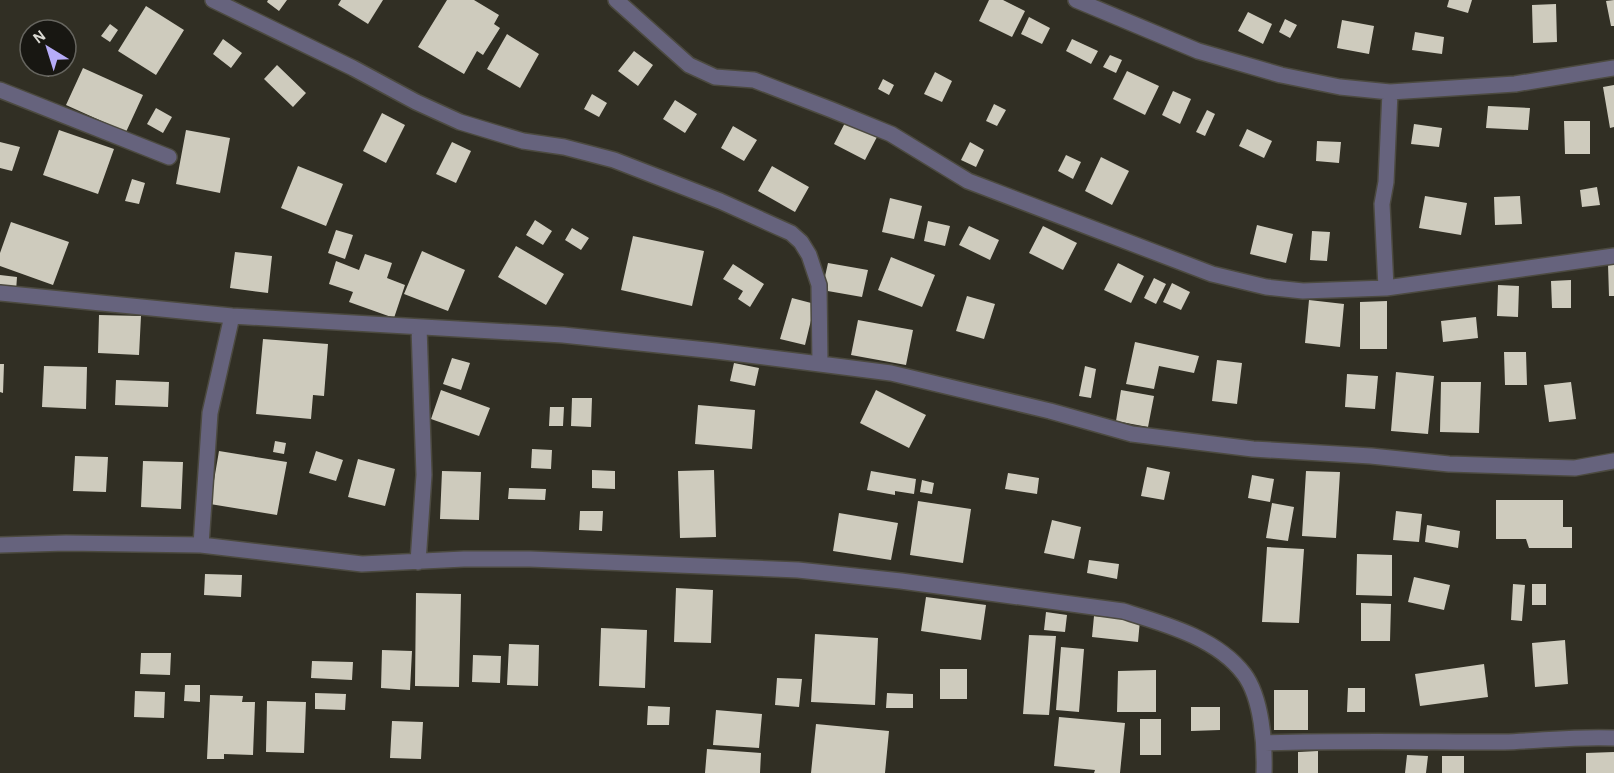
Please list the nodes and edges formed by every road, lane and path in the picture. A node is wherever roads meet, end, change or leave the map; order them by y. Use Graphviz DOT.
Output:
graph roads {
  1 [pos="213,0"];
  2 [pos="616,0"];
  3 [pos="1076,0"];
  4 [pos="1614,68"];
  5 [pos="0,90"];
  6 [pos="1390,92"];
  7 [pos="169,157"];
  8 [pos="1614,256"];
  9 [pos="1386,288"];
  10 [pos="0,293"];
  11 [pos="232,316"];
  12 [pos="418,327"];
  13 [pos="820,364"];
  14 [pos="1614,461"];
  15 [pos="0,545"];
  16 [pos="201,545"];
  17 [pos="418,562"];
  18 [pos="1614,738"];
  19 [pos="1265,743"];
  20 [pos="1264,773"];
  1 -- 13 [label="street"];
  2 -- 9 [label="street"];
  3 -- 6 [label="street"];
  4 -- 6 [label="street"];
  5 -- 7 [label="street"];
  6 -- 9 [label="street"];
  8 -- 9 [label="street"];
  10 -- 11 [label="street"];
  11 -- 12 [label="street"];
  11 -- 16 [label="street"];
  12 -- 13 [label="street"];
  12 -- 17 [label="street"];
  13 -- 14 [label="street"];
  15 -- 16 [label="street"];
  16 -- 17 [label="street"];
  17 -- 19 [label="street"];
  18 -- 19 [label="street"];
  19 -- 20 [label="street"];
}
